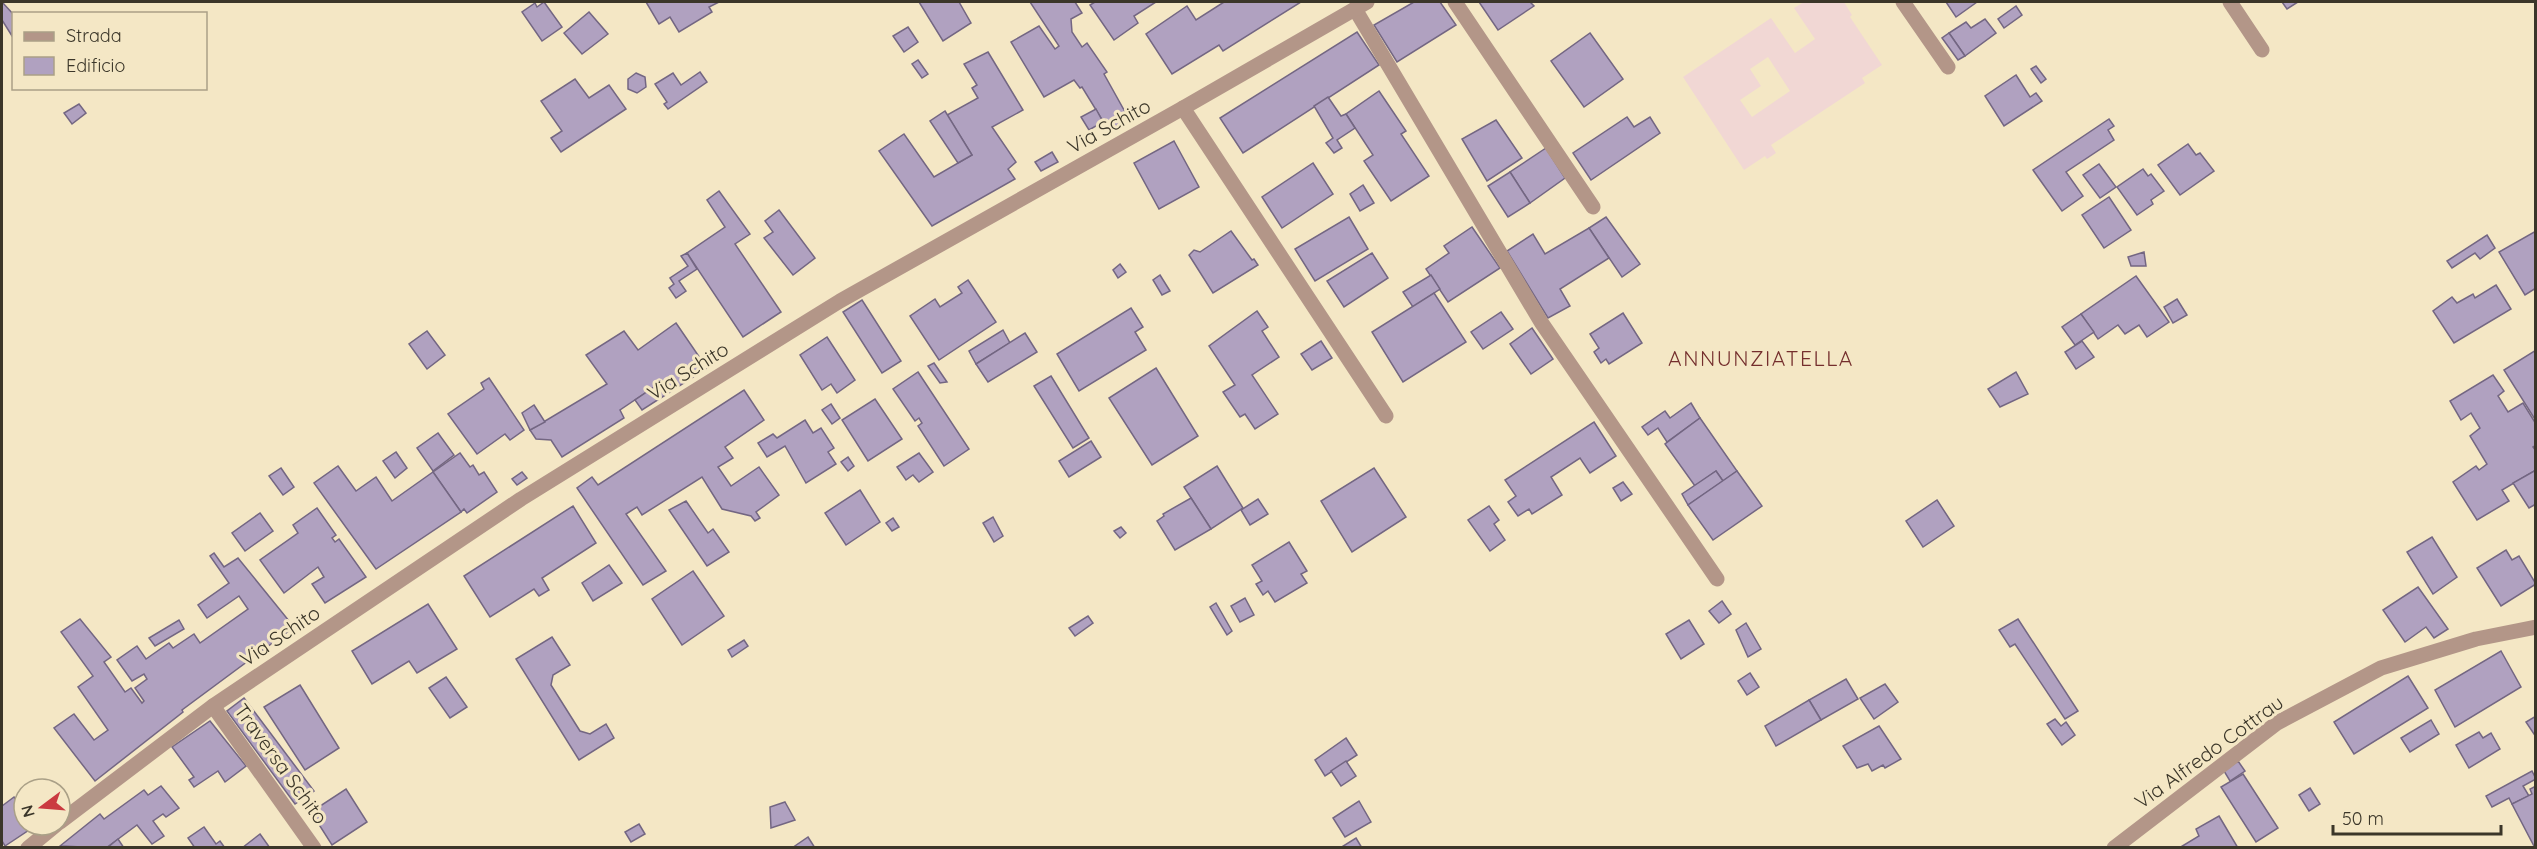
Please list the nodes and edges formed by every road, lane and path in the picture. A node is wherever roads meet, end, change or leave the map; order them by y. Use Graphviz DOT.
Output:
graph roads {
  1 [pos="1455,2"];
  2 [pos="1903,2"];
  3 [pos="2230,2"];
  4 [pos="1361,5"];
  5 [pos="2262,50"];
  6 [pos="1948,67"];
  7 [pos="1184,108"];
  8 [pos="1593,207"];
  9 [pos="1386,416"];
  10 [pos="1718,579"];
  11 [pos="2535,627"];
  12 [pos="213,706"];
  13 [pos="72,813"];
  14 [pos="41,837"];
  15 [pos="28,848"];
  16 [pos="314,848"];
  17 [pos="2114,848"];
  1 -- 8 [label="street"];
  2 -- 6 [label="street"];
  3 -- 5 [label="street"];
  4 -- 7 [label="street, Via Schito"];
  4 -- 10 [label="street"];
  7 -- 9 [label="street"];
  7 -- 12 [label="street, Via Schito"];
  11 -- 17 [label="street, Via Alfredo Cottrau"];
  12 -- 13 [label="street, Via Schito"];
  12 -- 16 [label="street, Traversa Schito"];
  14 -- 15 [label="street"];
}
